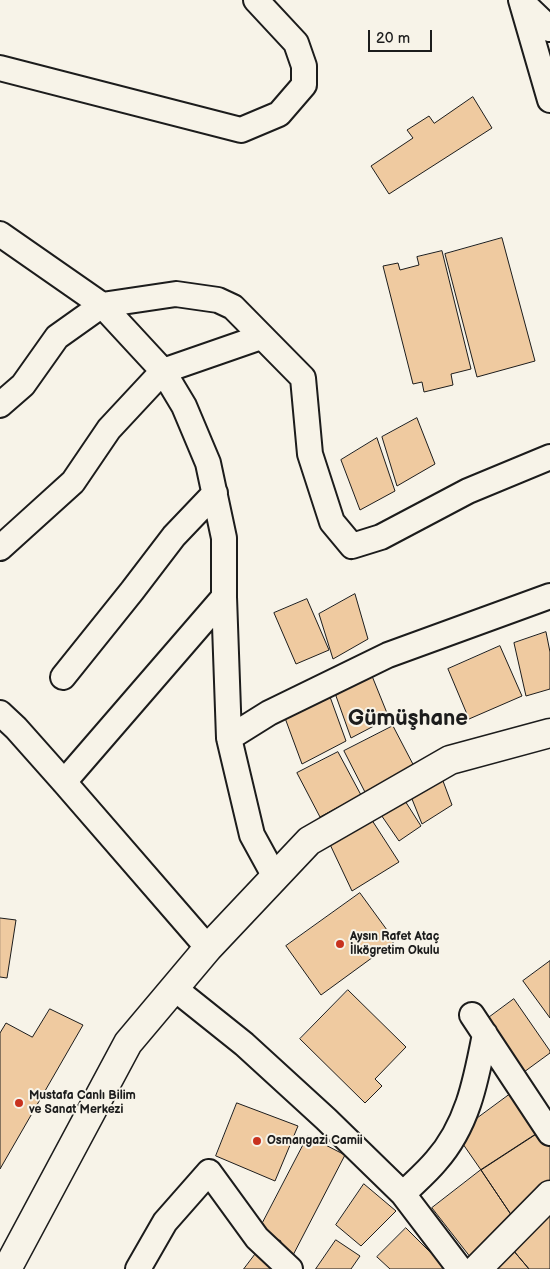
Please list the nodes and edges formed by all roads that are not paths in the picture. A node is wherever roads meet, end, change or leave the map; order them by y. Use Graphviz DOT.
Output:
graph roads {
  1 [pos="256,0"];
  2 [pos="520,0"];
  3 [pos="550,29"];
  4 [pos="0,68"];
  5 [pos="550,100"];
  6 [pos="0,234"];
  7 [pos="102,305"];
  8 [pos="261,336"];
  9 [pos="163,371"];
  10 [pos="0,405"];
  11 [pos="550,457"];
  12 [pos="215,493"];
  13 [pos="0,548"];
  14 [pos="550,596"];
  15 [pos="224,597"];
  16 [pos="63,677"];
  17 [pos="0,713"];
  18 [pos="550,733"];
  19 [pos="229,738"];
  20 [pos="64,782"];
  21 [pos="275,877"];
  22 [pos="208,948"];
  23 [pos="174,988"];
  24 [pos="550,1133"];
  25 [pos="403,1194"];
  26 [pos="550,1195"];
  27 [pos="7,1269"];
  28 [pos="138,1269"];
  29 [pos="290,1269"];
  30 [pos="460,1269"];
  31 [pos="477,1269"];
  1 -- 4 [label="street"];
  2 -- 3 [label="street"];
  2 -- 5 [label="street"];
  6 -- 7 [label="street"];
  7 -- 8 [label="street"];
  7 -- 9 [label="street"];
  7 -- 10 [label="street"];
  8 -- 9 [label="street"];
  8 -- 11 [label="street"];
  9 -- 12 [label="street"];
  9 -- 13 [label="street"];
  12 -- 15 [label="street"];
  12 -- 16 [label="street"];
  14 -- 19 [label="street"];
  15 -- 19 [label="street"];
  15 -- 20 [label="street"];
  17 -- 20 [label="street"];
  18 -- 21 [label="main road"];
  19 -- 21 [label="street"];
  20 -- 22 [label="street"];
  21 -- 22 [label="main road"];
  22 -- 23 [label="main road"];
  23 -- 25 [label="street"];
  23 -- 27 [label="main road"];
  24 -- 25 [label="street"];
  25 -- 30 [label="street"];
  26 -- 31 [label="main road"];
  28 -- 29 [label="street"];
}
